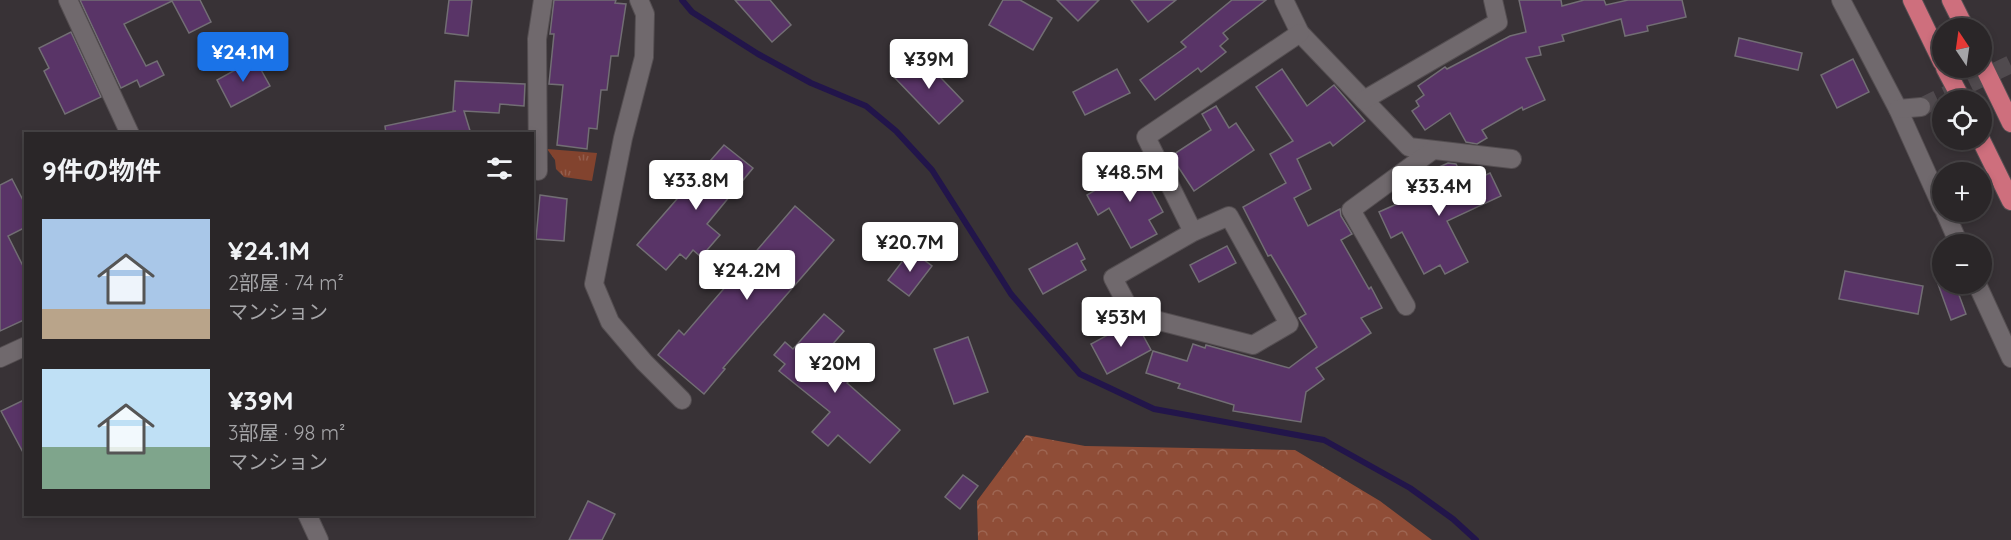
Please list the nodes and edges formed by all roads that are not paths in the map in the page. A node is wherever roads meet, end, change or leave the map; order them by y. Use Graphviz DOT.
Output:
graph roads {
  1 [pos="68,0"];
  2 [pos="543,0"];
  3 [pos="639,0"];
  4 [pos="1284,0"];
  5 [pos="1493,0"];
  6 [pos="1841,0"];
  7 [pos="1912,0"];
  8 [pos="1951,0"];
  9 [pos="1960,18"];
  10 [pos="1300,33"];
  11 [pos="1932,41"];
  12 [pos="1989,78"];
  13 [pos="1364,100"];
  14 [pos="1921,107"];
  15 [pos="1898,109"];
  16 [pos="2011,123"];
  17 [pos="129,132"];
  18 [pos="1434,150"];
  19 [pos="1986,150"];
  20 [pos="1512,159"];
  21 [pos="538,171"];
  22 [pos="1932,185"];
  23 [pos="2011,201"];
  24 [pos="1193,232"];
  25 [pos="1982,294"];
  26 [pos="1406,306"];
  27 [pos="24,347"];
  28 [pos="0,358"];
  29 [pos="2011,358"];
  30 [pos="682,400"];
  31 [pos="308,516"];
  32 [pos="319,540"];
  1 -- 17 [label="street"];
  2 -- 21 [label="street"];
  3 -- 30 [label="street"];
  4 -- 10 [label="street"];
  5 -- 13 [label="street"];
  6 -- 15 [label="street"];
  7 -- 11 [label="highway"];
  8 -- 9 [label="highway"];
  10 -- 13 [label="street"];
  10 -- 24 [label="street"];
  12 -- 16 [label="highway"];
  13 -- 18 [label="street"];
  14 -- 15 [label="street"];
  15 -- 22 [label="street"];
  18 -- 20 [label="street"];
  18 -- 26 [label="street"];
  19 -- 23 [label="highway"];
  24 -- 24 [label="street"];
  25 -- 29 [label="street"];
  27 -- 28 [label="street"];
  31 -- 32 [label="street"];
}
